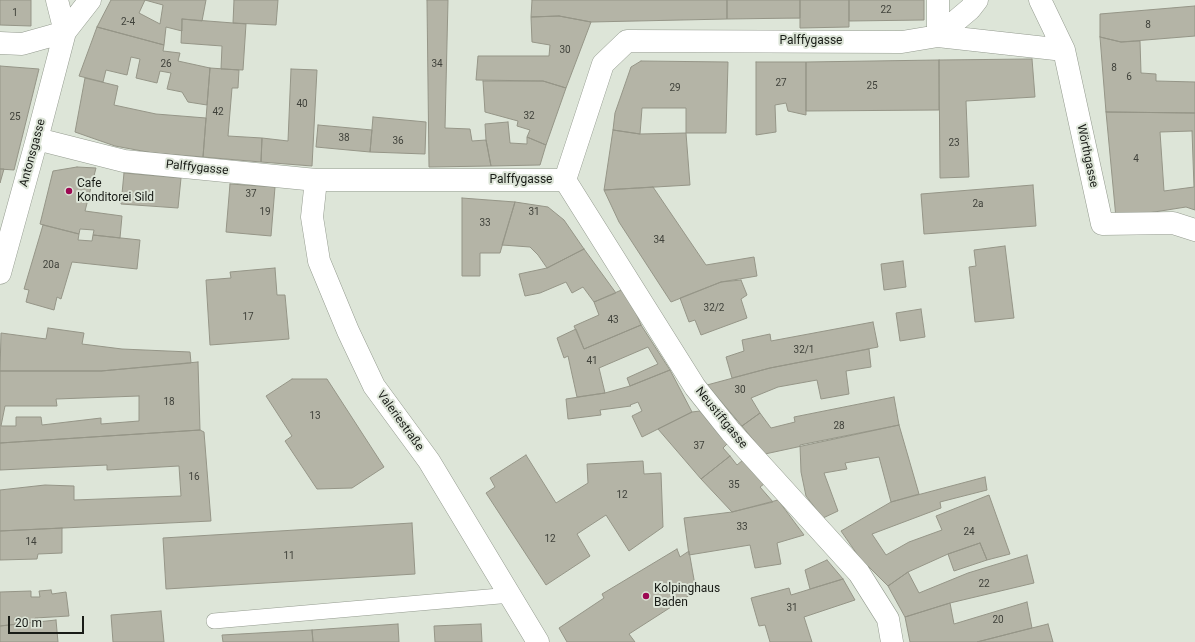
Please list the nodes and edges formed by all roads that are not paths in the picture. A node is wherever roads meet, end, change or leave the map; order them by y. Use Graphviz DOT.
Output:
graph roads {
  1 [pos="57,0"];
  2 [pos="90,0"];
  3 [pos="938,0"];
  4 [pos="977,0"];
  5 [pos="1040,0"];
  6 [pos="65,32"];
  7 [pos="938,36"];
  8 [pos="0,43"];
  9 [pos="1064,50"];
  10 [pos="37,139"];
  11 [pos="316,180"];
  12 [pos="565,180"];
  13 [pos="1195,230"];
  14 [pos="0,273"];
  15 [pos="511,596"];
  16 [pos="214,621"];
  17 [pos="538,642"];
  18 [pos="892,642"];
  1 -- 6 [label="street"];
  2 -- 6 [label="street"];
  3 -- 7 [label="street"];
  4 -- 7 [label="street"];
  5 -- 9 [label="street, Wörthgasse"];
  6 -- 8 [label="street"];
  6 -- 10 [label="street, Antonsgasse"];
  7 -- 9 [label="street, Palffygasse"];
  7 -- 12 [label="street, Palffygasse"];
  9 -- 13 [label="street, Wörthgasse"];
  10 -- 11 [label="street, Palffygasse"];
  10 -- 14 [label="street, Antonsgasse"];
  11 -- 12 [label="street, Palffygasse"];
  11 -- 15 [label="street, Valeriestraße"];
  12 -- 18 [label="street, Neustiftgasse"];
  15 -- 16 [label="lane"];
  15 -- 17 [label="street, Valeriestraße"];
}
